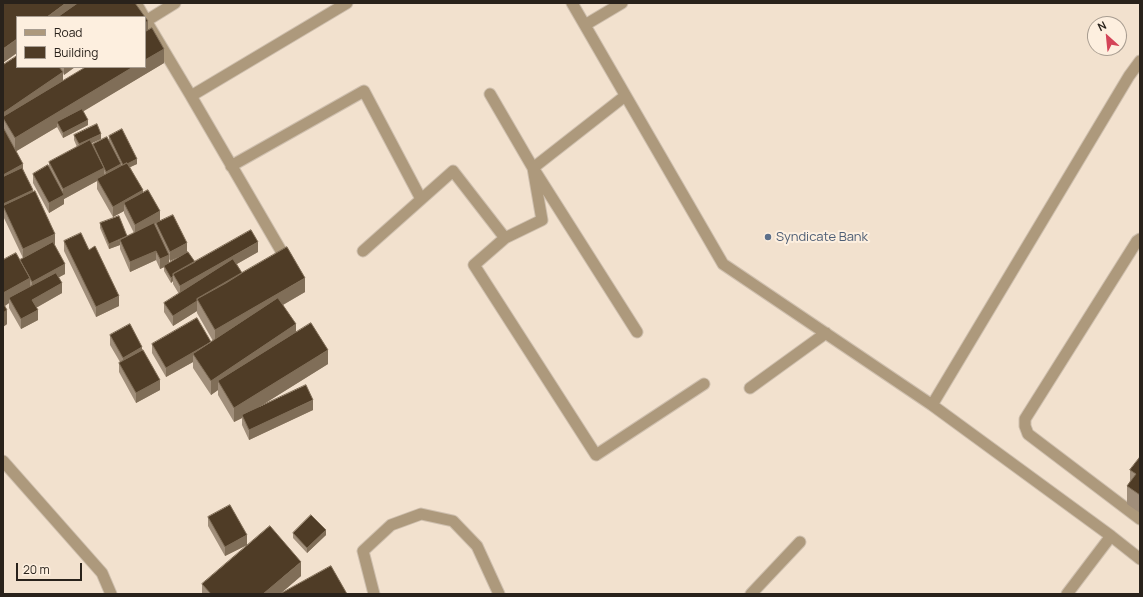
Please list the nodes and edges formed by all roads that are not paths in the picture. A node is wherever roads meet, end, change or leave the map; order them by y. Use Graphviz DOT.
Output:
graph roads {
  1 [pos="136,3"];
  2 [pos="175,3"];
  3 [pos="347,3"];
  4 [pos="572,3"];
  5 [pos="622,3"];
  6 [pos="143,16"];
  7 [pos="146,18"];
  8 [pos="146,21"];
  9 [pos="584,25"];
  10 [pos="1140,61"];
  11 [pos="490,94"];
  12 [pos="191,96"];
  13 [pos="626,96"];
  14 [pos="231,166"];
  15 [pos="533,168"];
  16 [pos="421,199"];
  17 [pos="505,238"];
  18 [pos="1140,239"];
  19 [pos="363,251"];
  20 [pos="287,261"];
  21 [pos="637,332"];
  22 [pos="826,334"];
  23 [pos="704,384"];
  24 [pos="750,388"];
  25 [pos="932,405"];
  26 [pos="3,461"];
  27 [pos="1140,519"];
  28 [pos="1111,536"];
  29 [pos="800,542"];
  30 [pos="1140,559"];
  31 [pos="111,594"];
  32 [pos="374,594"];
  33 [pos="499,594"];
  34 [pos="751,594"];
  35 [pos="1067,594"];
  1 -- 6 [label="street"];
  2 -- 7 [label="street"];
  3 -- 12 [label="street"];
  4 -- 9 [label="street"];
  5 -- 9 [label="street"];
  8 -- 12 [label="street"];
  9 -- 13 [label="street"];
  10 -- 25 [label="street"];
  11 -- 15 [label="street"];
  12 -- 14 [label="street"];
  13 -- 15 [label="street"];
  13 -- 22 [label="street"];
  14 -- 16 [label="street"];
  14 -- 20 [label="street"];
  15 -- 17 [label="street"];
  15 -- 21 [label="street"];
  16 -- 17 [label="street"];
  16 -- 19 [label="street"];
  17 -- 23 [label="street"];
  18 -- 27 [label="street"];
  22 -- 24 [label="street"];
  22 -- 25 [label="street"];
  25 -- 28 [label="street"];
  26 -- 31 [label="street"];
  28 -- 30 [label="street"];
  28 -- 35 [label="street"];
  29 -- 34 [label="street"];
  32 -- 33 [label="street"];
}
